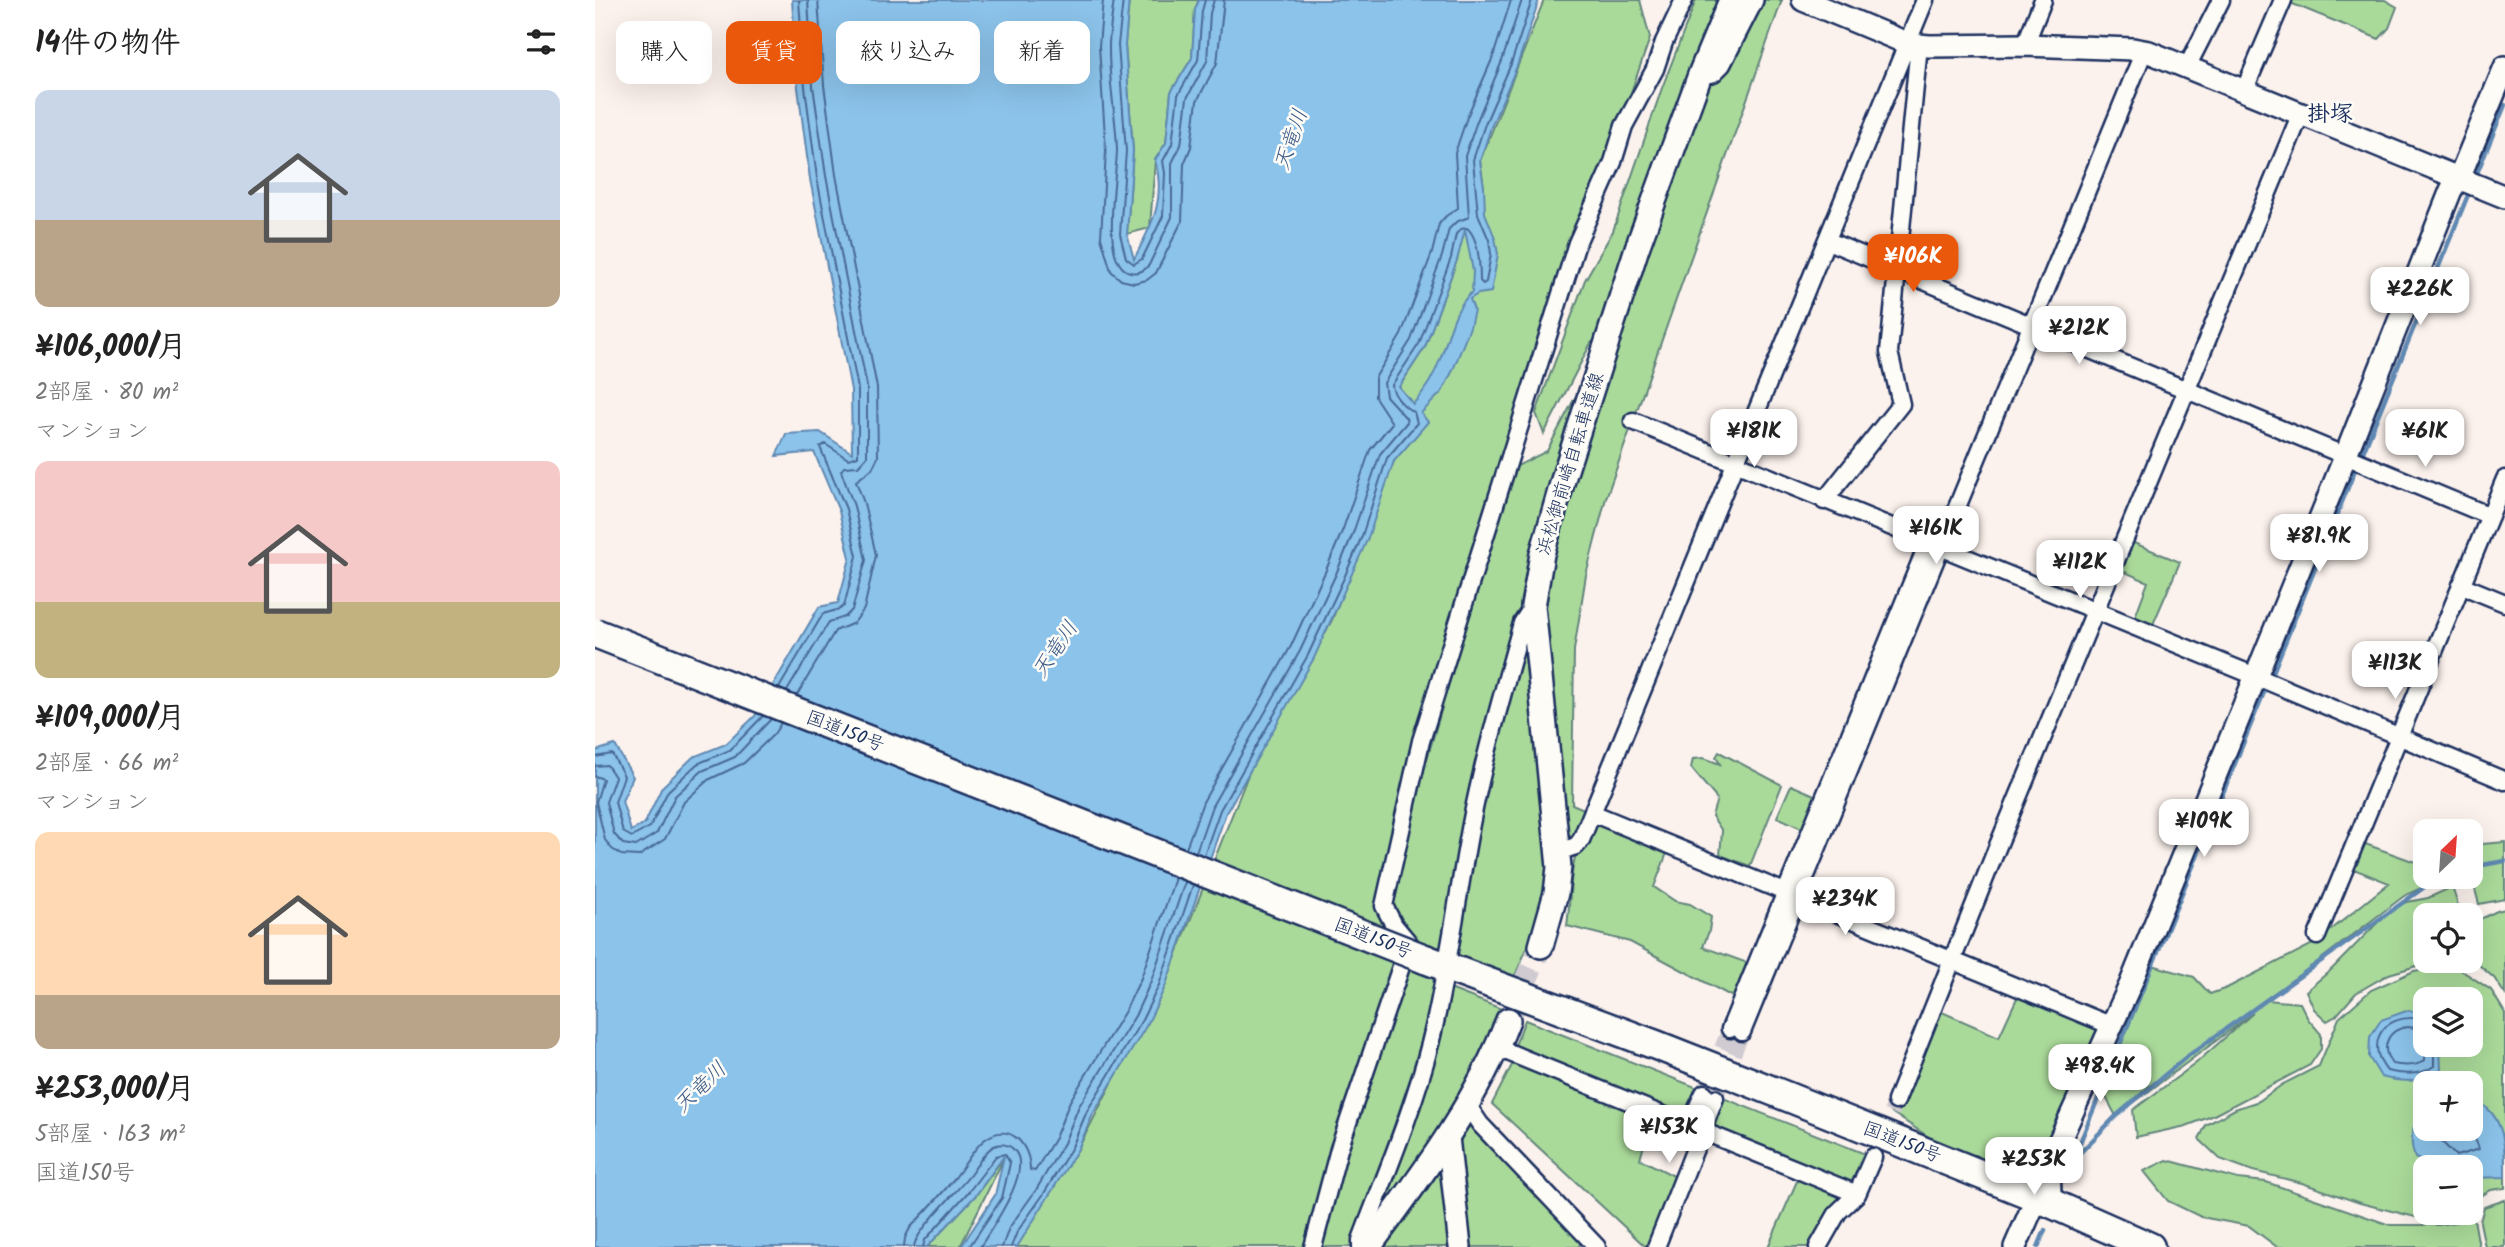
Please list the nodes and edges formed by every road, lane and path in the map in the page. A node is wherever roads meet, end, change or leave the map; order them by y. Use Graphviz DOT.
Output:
graph roads {
  1 [pos="1684,0"];
  2 [pos="1731,0"];
  3 [pos="1752,0"];
  4 [pos="1803,0"];
  5 [pos="1925,0"];
  6 [pos="2043,0"];
  7 [pos="2221,0"];
  8 [pos="2283,0"];
  9 [pos="1914,44"];
  10 [pos="2025,45"];
  11 [pos="2144,51"];
  12 [pos="2187,67"];
  13 [pos="2505,67"];
  14 [pos="1700,74"];
  15 [pos="2244,91"];
  16 [pos="2301,113"];
  17 [pos="2459,178"];
  18 [pos="2505,197"];
  19 [pos="1828,241"];
  20 [pos="1896,270"];
  21 [pos="2031,326"];
  22 [pos="2187,391"];
  23 [pos="1633,421"];
  24 [pos="2346,457"];
  25 [pos="1735,465"];
  26 [pos="2505,479"];
  27 [pos="1824,501"];
  28 [pos="2490,516"];
  29 [pos="1934,546"];
  30 [pos="2461,585"];
  31 [pos="2505,603"];
  32 [pos="1533,606"];
  33 [pos="2095,611"];
  34 [pos="595,633"];
  35 [pos="2255,676"];
  36 [pos="2399,737"];
  37 [pos="2505,781"];
  38 [pos="1592,813"];
  39 [pos="1558,852"];
  40 [pos="1791,895"];
  41 [pos="2317,936"];
  42 [pos="1541,946"];
  43 [pos="1952,961"];
  44 [pos="1436,964"];
  45 [pos="1509,1020"];
  46 [pos="2112,1026"];
  47 [pos="1736,1030"];
  48 [pos="1498,1048"];
  49 [pos="1710,1096"];
  50 [pos="1896,1101"];
  51 [pos="1468,1106"];
  52 [pos="1695,1129"];
  53 [pos="1448,1137"];
  54 [pos="1873,1157"];
  55 [pos="2049,1164"];
  56 [pos="2002,1183"];
  57 [pos="1857,1194"];
  58 [pos="2046,1202"];
  59 [pos="1313,1247"];
  60 [pos="1361,1247"];
  61 [pos="1369,1247"];
  62 [pos="1460,1247"];
  63 [pos="1597,1247"];
  64 [pos="1656,1247"];
  65 [pos="1818,1247"];
  66 [pos="2015,1247"];
  67 [pos="2150,1247"];
  1 -- 59 [label="street"];
  2 -- 14 [label="main road, 浜松御前崎自転車道線"];
  3 -- 14 [label="street"];
  4 -- 9 [label="street"];
  5 -- 9 [label="street"];
  6 -- 10 [label="street"];
  7 -- 12 [label="street"];
  8 -- 15 [label="street"];
  9 -- 10 [label="street"];
  9 -- 19 [label="street"];
  9 -- 20 [label="street"];
  10 -- 11 [label="street"];
  11 -- 12 [label="street"];
  11 -- 21 [label="street"];
  12 -- 15 [label="street"];
  13 -- 17 [label="street"];
  14 -- 32 [label="main road, 浜松御前崎自転車道線"];
  15 -- 16 [label="street"];
  16 -- 17 [label="street"];
  16 -- 22 [label="street"];
  17 -- 18 [label="street"];
  17 -- 24 [label="street"];
  19 -- 20 [label="street"];
  19 -- 25 [label="street"];
  20 -- 21 [label="street"];
  20 -- 27 [label="street"];
  21 -- 22 [label="street"];
  21 -- 29 [label="street"];
  22 -- 24 [label="street"];
  22 -- 33 [label="street"];
  23 -- 25 [label="street"];
  24 -- 28 [label="street"];
  24 -- 35 [label="street"];
  25 -- 27 [label="street"];
  25 -- 38 [label="street"];
  26 -- 28 [label="street"];
  27 -- 29 [label="street"];
  28 -- 30 [label="street"];
  29 -- 33 [label="street"];
  29 -- 40 [label="street"];
  30 -- 31 [label="street"];
  30 -- 36 [label="street"];
  32 -- 39 [label="main road, 浜松御前崎自転車道線"];
  32 -- 44 [label="street"];
  33 -- 35 [label="street"];
  33 -- 43 [label="street"];
  34 -- 44 [label="highway, 国道150号, bridge"];
  35 -- 36 [label="street"];
  35 -- 46 [label="street"];
  36 -- 37 [label="street"];
  36 -- 41 [label="street"];
  38 -- 39 [label="street"];
  38 -- 40 [label="street"];
  39 -- 42 [label="main road, 浜松御前崎自転車道線"];
  40 -- 43 [label="street"];
  40 -- 47 [label="street"];
  43 -- 46 [label="street"];
  43 -- 50 [label="street"];
  44 -- 56 [label="highway, 国道150号"];
  44 -- 60 [label="street"];
  45 -- 48 [label="main road"];
  46 -- 55 [label="street"];
  48 -- 51 [label="main road"];
  48 -- 52 [label="street"];
  49 -- 52 [label="street"];
  51 -- 53 [label="main road"];
  51 -- 63 [label="street"];
  52 -- 57 [label="street"];
  52 -- 64 [label="street"];
  53 -- 61 [label="main road"];
  53 -- 62 [label="street"];
  54 -- 57 [label="street"];
  55 -- 56 [label="street"];
  55 -- 58 [label="street"];
  56 -- 58 [label="highway, 国道150号"];
  57 -- 65 [label="street"];
  58 -- 66 [label="street"];
  58 -- 67 [label="highway, 国道150号"];
}
